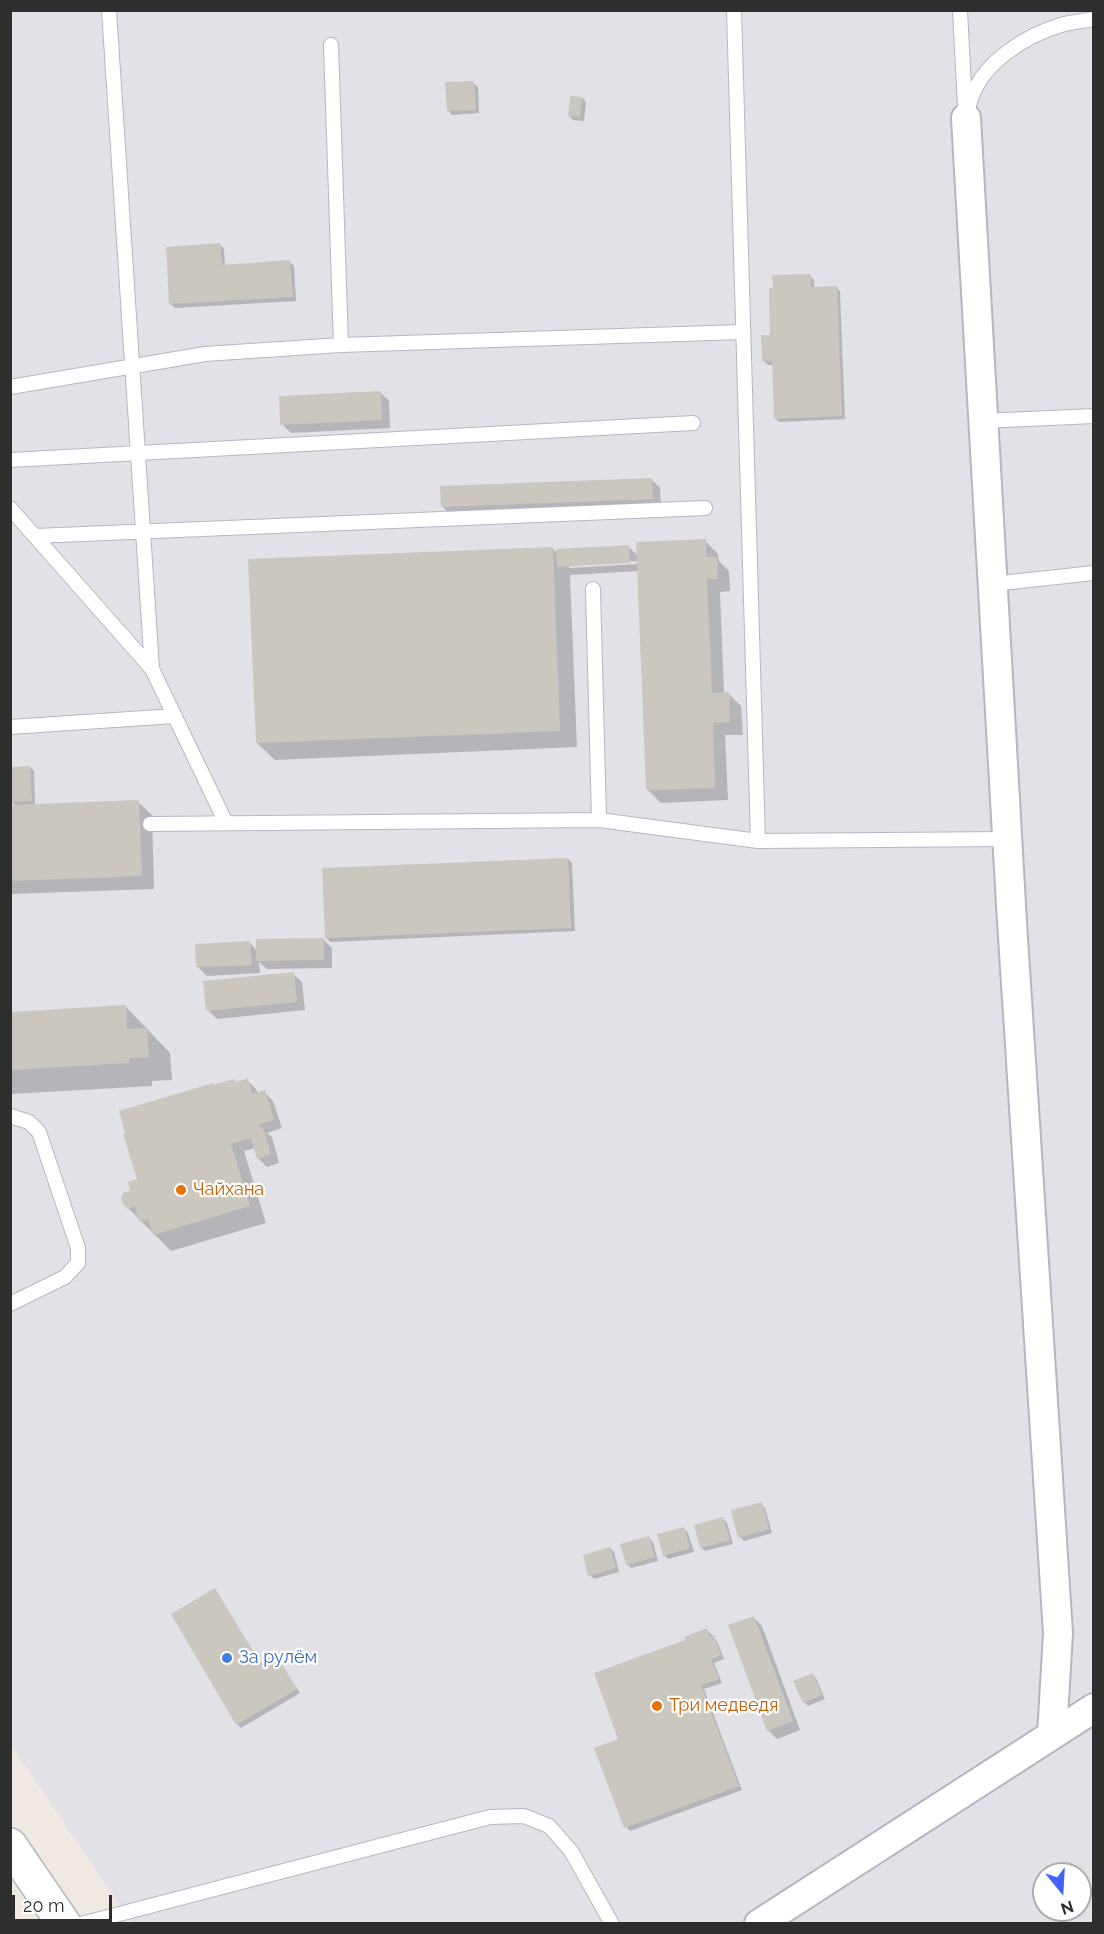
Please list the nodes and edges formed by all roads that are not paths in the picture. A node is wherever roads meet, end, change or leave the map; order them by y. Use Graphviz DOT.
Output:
graph roads {
  1 [pos="109,10"];
  2 [pos="734,10"];
  3 [pos="960,10"];
  4 [pos="1094,19"];
  5 [pos="331,45"];
  6 [pos="966,118"];
  7 [pos="742,332"];
  8 [pos="341,345"];
  9 [pos="132,365"];
  10 [pos="10,387"];
  11 [pos="1094,416"];
  12 [pos="983,421"];
  13 [pos="693,423"];
  14 [pos="138,453"];
  15 [pos="10,460"];
  16 [pos="10,508"];
  17 [pos="705,508"];
  18 [pos="143,532"];
  19 [pos="35,536"];
  20 [pos="1094,573"];
  21 [pos="992,584"];
  22 [pos="592,589"];
  23 [pos="152,669"];
  24 [pos="175,716"];
  25 [pos="10,727"];
  26 [pos="599,820"];
  27 [pos="226,823"];
  28 [pos="150,824"];
  29 [pos="1007,839"];
  30 [pos="759,842"];
  31 [pos="10,1116"];
  32 [pos="10,1304"];
  33 [pos="1094,1708"];
  34 [pos="1052,1735"];
  35 [pos="10,1845"];
  36 [pos="64,1923"];
  37 [pos="81,1923"];
  38 [pos="612,1923"];
  39 [pos="759,1923"];
  1 -- 9 [label="lane"];
  2 -- 7 [label="lane"];
  3 -- 6 [label="lane"];
  4 -- 6 [label="lane"];
  5 -- 8 [label="lane"];
  6 -- 12 [label="street"];
  7 -- 8 [label="lane"];
  7 -- 30 [label="lane"];
  8 -- 9 [label="lane"];
  9 -- 10 [label="lane"];
  9 -- 14 [label="lane"];
  11 -- 12 [label="lane"];
  12 -- 21 [label="street"];
  13 -- 14 [label="lane"];
  14 -- 15 [label="lane"];
  14 -- 18 [label="lane"];
  16 -- 19 [label="lane"];
  17 -- 18 [label="lane"];
  18 -- 19 [label="lane"];
  18 -- 23 [label="lane"];
  19 -- 23 [label="lane"];
  20 -- 21 [label="lane"];
  21 -- 29 [label="street"];
  22 -- 26 [label="lane"];
  23 -- 24 [label="lane"];
  24 -- 25 [label="lane"];
  24 -- 27 [label="lane"];
  26 -- 27 [label="lane"];
  26 -- 30 [label="lane"];
  27 -- 28 [label="lane"];
  29 -- 30 [label="lane"];
  29 -- 34 [label="street"];
  31 -- 32 [label="lane"];
  33 -- 34 [label="street"];
  34 -- 39 [label="street"];
  35 -- 36 [label="main road"];
  37 -- 38 [label="lane"];
}
